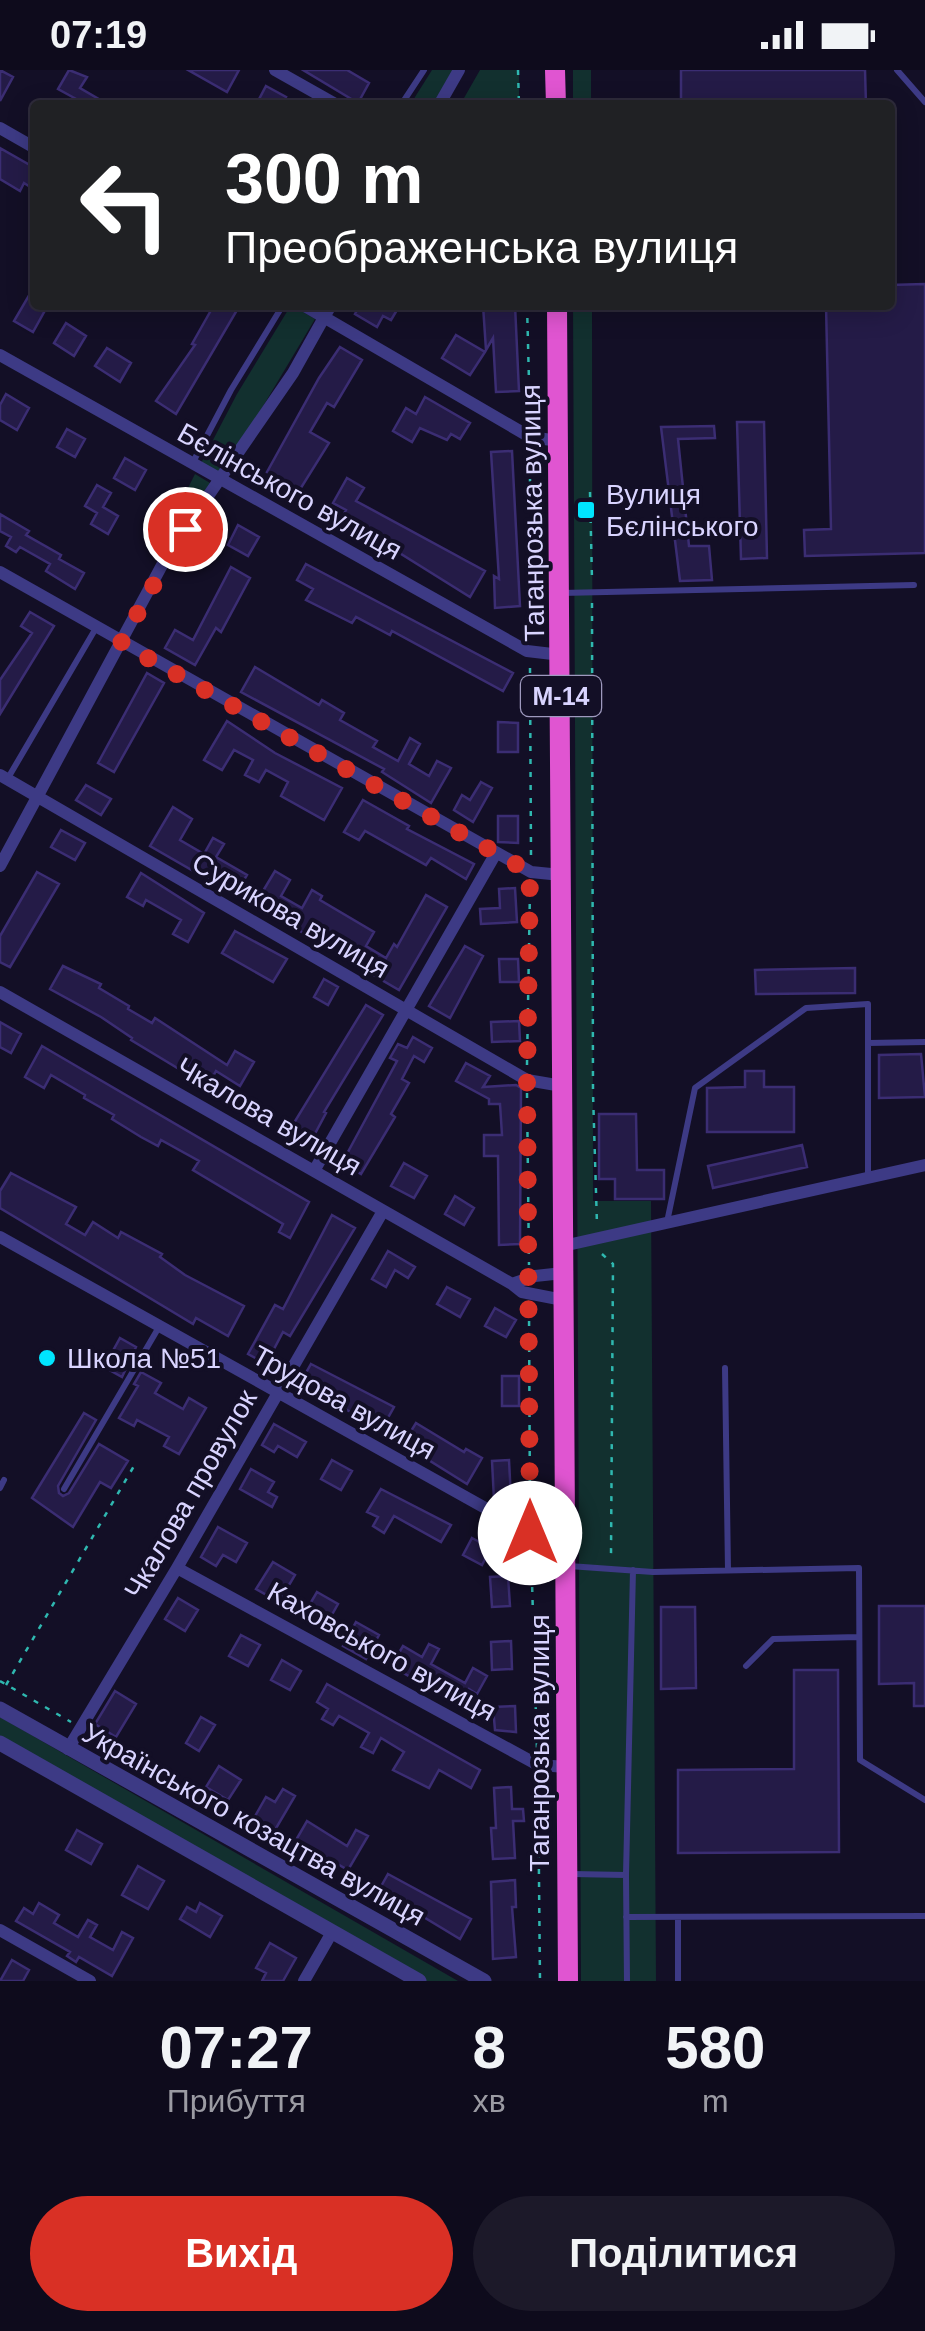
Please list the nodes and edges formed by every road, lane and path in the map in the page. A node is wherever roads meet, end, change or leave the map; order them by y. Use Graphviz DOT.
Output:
graph roads {
  1 [pos="276,70"];
  2 [pos="424,70"];
  3 [pos="459,70"];
  4 [pos="518,70"];
  5 [pos="555,70"];
  6 [pos="897,70"];
  7 [pos="327,100"];
  8 [pos="405,100"];
  9 [pos="442,100"];
  10 [pos="519,100"];
  11 [pos="556,100"];
  12 [pos="925,102"];
  13 [pos="0,128"];
  14 [pos="30,145"];
  15 [pos="281,310"];
  16 [pos="528,310"];
  17 [pos="557,310"];
  18 [pos="327,311"];
  19 [pos="0,355"];
  20 [pos="530,438"];
  21 [pos="559,441"];
  22 [pos="192,465"];
  23 [pos="218,479"];
  24 [pos="590,492"];
  25 [pos="0,572"];
  26 [pos="914,585"];
  27 [pos="561,593"];
  28 [pos="592,594"];
  29 [pos="96,628"];
  30 [pos="121,643"];
  31 [pos="530,651"];
  32 [pos="562,654"];
  33 [pos="4,777"];
  34 [pos="36,798"];
  35 [pos="496,853"];
  36 [pos="0,866"];
  37 [pos="530,872"];
  38 [pos="561,875"];
  39 [pos="0,992"];
  40 [pos="406,1010"];
  41 [pos="925,1042"];
  42 [pos="868,1043"];
  43 [pos="527,1080"];
  44 [pos="562,1086"];
  45 [pos="925,1165"];
  46 [pos="314,1171"];
  47 [pos="868,1178"];
  48 [pos="383,1210"];
  49 [pos="666,1223"];
  50 [pos="597,1228"];
  51 [pos="0,1237"];
  52 [pos="563,1246"];
  53 [pos="600,1252"];
  54 [pos="563,1273"];
  55 [pos="529,1278"];
  56 [pos="512,1284"];
  57 [pos="529,1294"];
  58 [pos="563,1300"];
  59 [pos="159,1327"];
  60 [pos="725,1368"];
  61 [pos="277,1394"];
  62 [pos="134,1466"];
  63 [pos="64,1490"];
  64 [pos="530,1533"];
  65 [pos="566,1538"];
  66 [pos="565,1566"];
  67 [pos="611,1567"];
  68 [pos="177,1568"];
  69 [pos="633,1570"];
  70 [pos="728,1570"];
  71 [pos="859,1637"];
  72 [pos="746,1666"];
  73 [pos="0,1681"];
  74 [pos="6,1685"];
  75 [pos="0,1709"];
  76 [pos="80,1728"];
  77 [pos="0,1744"];
  78 [pos="68,1748"];
  79 [pos="538,1765"];
  80 [pos="566,1767"];
  81 [pos="925,1800"];
  82 [pos="567,1874"];
  83 [pos="626,1874"];
  84 [pos="925,1916"];
  85 [pos="626,1917"];
  86 [pos="678,1918"];
  87 [pos="0,1930"];
  88 [pos="332,1934"];
  89 [pos="90,1981"];
  90 [pos="304,1981"];
  91 [pos="419,1981"];
  92 [pos="484,1981"];
  93 [pos="540,1981"];
  94 [pos="568,1981"];
  95 [pos="627,1981"];
  96 [pos="678,1981"];
  1 -- 7 [label="street"];
  2 -- 8 [label="lane"];
  3 -- 9 [label="street"];
  4 -- 10 [label="path"];
  5 -- 11 [label="highway"];
  6 -- 12 [label="lane"];
  13 -- 14 [label="street"];
  15 -- 22 [label="lane"];
  16 -- 20 [label="path"];
  17 -- 21 [label="highway, Таганрозька вулиця / М-14"];
  18 -- 20 [label="street"];
  18 -- 23 [label="street"];
  19 -- 22 [label="street, Бєлінського вулиця"];
  20 -- 21 [label="street"];
  20 -- 31 [label="path"];
  21 -- 27 [label="highway, Таганрозька вулиця / М-14"];
  22 -- 23 [label="street, Бєлінського вулиця"];
  23 -- 30 [label="street"];
  23 -- 31 [label="street, Бєлінського вулиця"];
  24 -- 28 [label="path"];
  25 -- 29 [label="street"];
  26 -- 28 [label="lane"];
  27 -- 28 [label="lane"];
  27 -- 32 [label="highway, Таганрозька вулиця / М-14"];
  28 -- 50 [label="path"];
  29 -- 30 [label="street"];
  29 -- 33 [label="lane"];
  30 -- 34 [label="street"];
  30 -- 35 [label="street"];
  31 -- 32 [label="street, Бєлінського вулиця"];
  31 -- 37 [label="path"];
  32 -- 38 [label="highway, Таганрозька вулиця / М-14"];
  33 -- 34 [label="street, Сурикова вулиця"];
  34 -- 36 [label="street"];
  34 -- 40 [label="street, Сурикова вулиця"];
  35 -- 37 [label="street"];
  35 -- 40 [label="street"];
  37 -- 38 [label="street"];
  37 -- 43 [label="path"];
  38 -- 44 [label="highway, Таганрозька вулиця / М-14"];
  39 -- 46 [label="street, Чкалова вулиця"];
  40 -- 43 [label="street, Сурикова вулиця"];
  40 -- 46 [label="street"];
  41 -- 42 [label="lane"];
  42 -- 47 [label="lane"];
  42 -- 49 [label="lane"];
  43 -- 44 [label="street, Сурикова вулиця"];
  43 -- 55 [label="path"];
  44 -- 52 [label="highway, Таганрозька вулиця / М-14"];
  45 -- 47 [label="street"];
  46 -- 48 [label="street, Чкалова вулиця"];
  47 -- 49 [label="street"];
  48 -- 56 [label="street, Чкалова вулиця"];
  48 -- 61 [label="street, Чкалова провулок"];
  49 -- 52 [label="street"];
  51 -- 59 [label="street, Трудова вулиця"];
  52 -- 54 [label="highway, Таганрозька вулиця / М-14"];
  53 -- 67 [label="path"];
  54 -- 55 [label="street"];
  54 -- 58 [label="highway, Таганрозька вулиця / М-14"];
  55 -- 56 [label="street"];
  56 -- 57 [label="street, Чкалова вулиця"];
  57 -- 58 [label="street, Чкалова вулиця"];
  57 -- 64 [label="path"];
  58 -- 65 [label="highway, Таганрозька вулиця / М-14"];
  59 -- 61 [label="street, Трудова вулиця"];
  59 -- 63 [label="lane"];
  60 -- 70 [label="lane"];
  61 -- 64 [label="street, Трудова вулиця"];
  61 -- 68 [label="street, Чкалова провулок"];
  62 -- 74 [label="path"];
  64 -- 65 [label="street, Трудова вулиця"];
  64 -- 79 [label="path"];
  65 -- 66 [label="highway, Таганрозька вулиця / М-14"];
  66 -- 67 [label="lane"];
  66 -- 80 [label="highway, Таганрозька вулиця / М-14"];
  67 -- 69 [label="lane"];
  68 -- 76 [label="street, Чкалова провулок"];
  68 -- 79 [label="street, Каховського вулиця"];
  69 -- 70 [label="lane"];
  69 -- 83 [label="lane"];
  70 -- 71 [label="lane"];
  71 -- 72 [label="lane"];
  71 -- 81 [label="lane"];
  73 -- 74 [label="path"];
  74 -- 76 [label="path"];
  75 -- 78 [label="street, Українського козацтва вулиця"];
  76 -- 78 [label="street, Чкалова провулок"];
  77 -- 88 [label="street, Українського козацтва вулиця"];
  78 -- 92 [label="street, Українського козацтва вулиця"];
  79 -- 80 [label="street, Каховського вулиця"];
  79 -- 93 [label="path"];
  80 -- 82 [label="highway, Таганрозька вулиця / М-14"];
  82 -- 83 [label="lane"];
  82 -- 94 [label="highway, Таганрозька вулиця / М-14"];
  83 -- 85 [label="lane"];
  84 -- 86 [label="lane"];
  85 -- 86 [label="lane"];
  85 -- 95 [label="lane"];
  86 -- 96 [label="lane"];
  87 -- 89 [label="street"];
  88 -- 90 [label="street"];
  88 -- 91 [label="street, Українського козацтва вулиця"];
}
